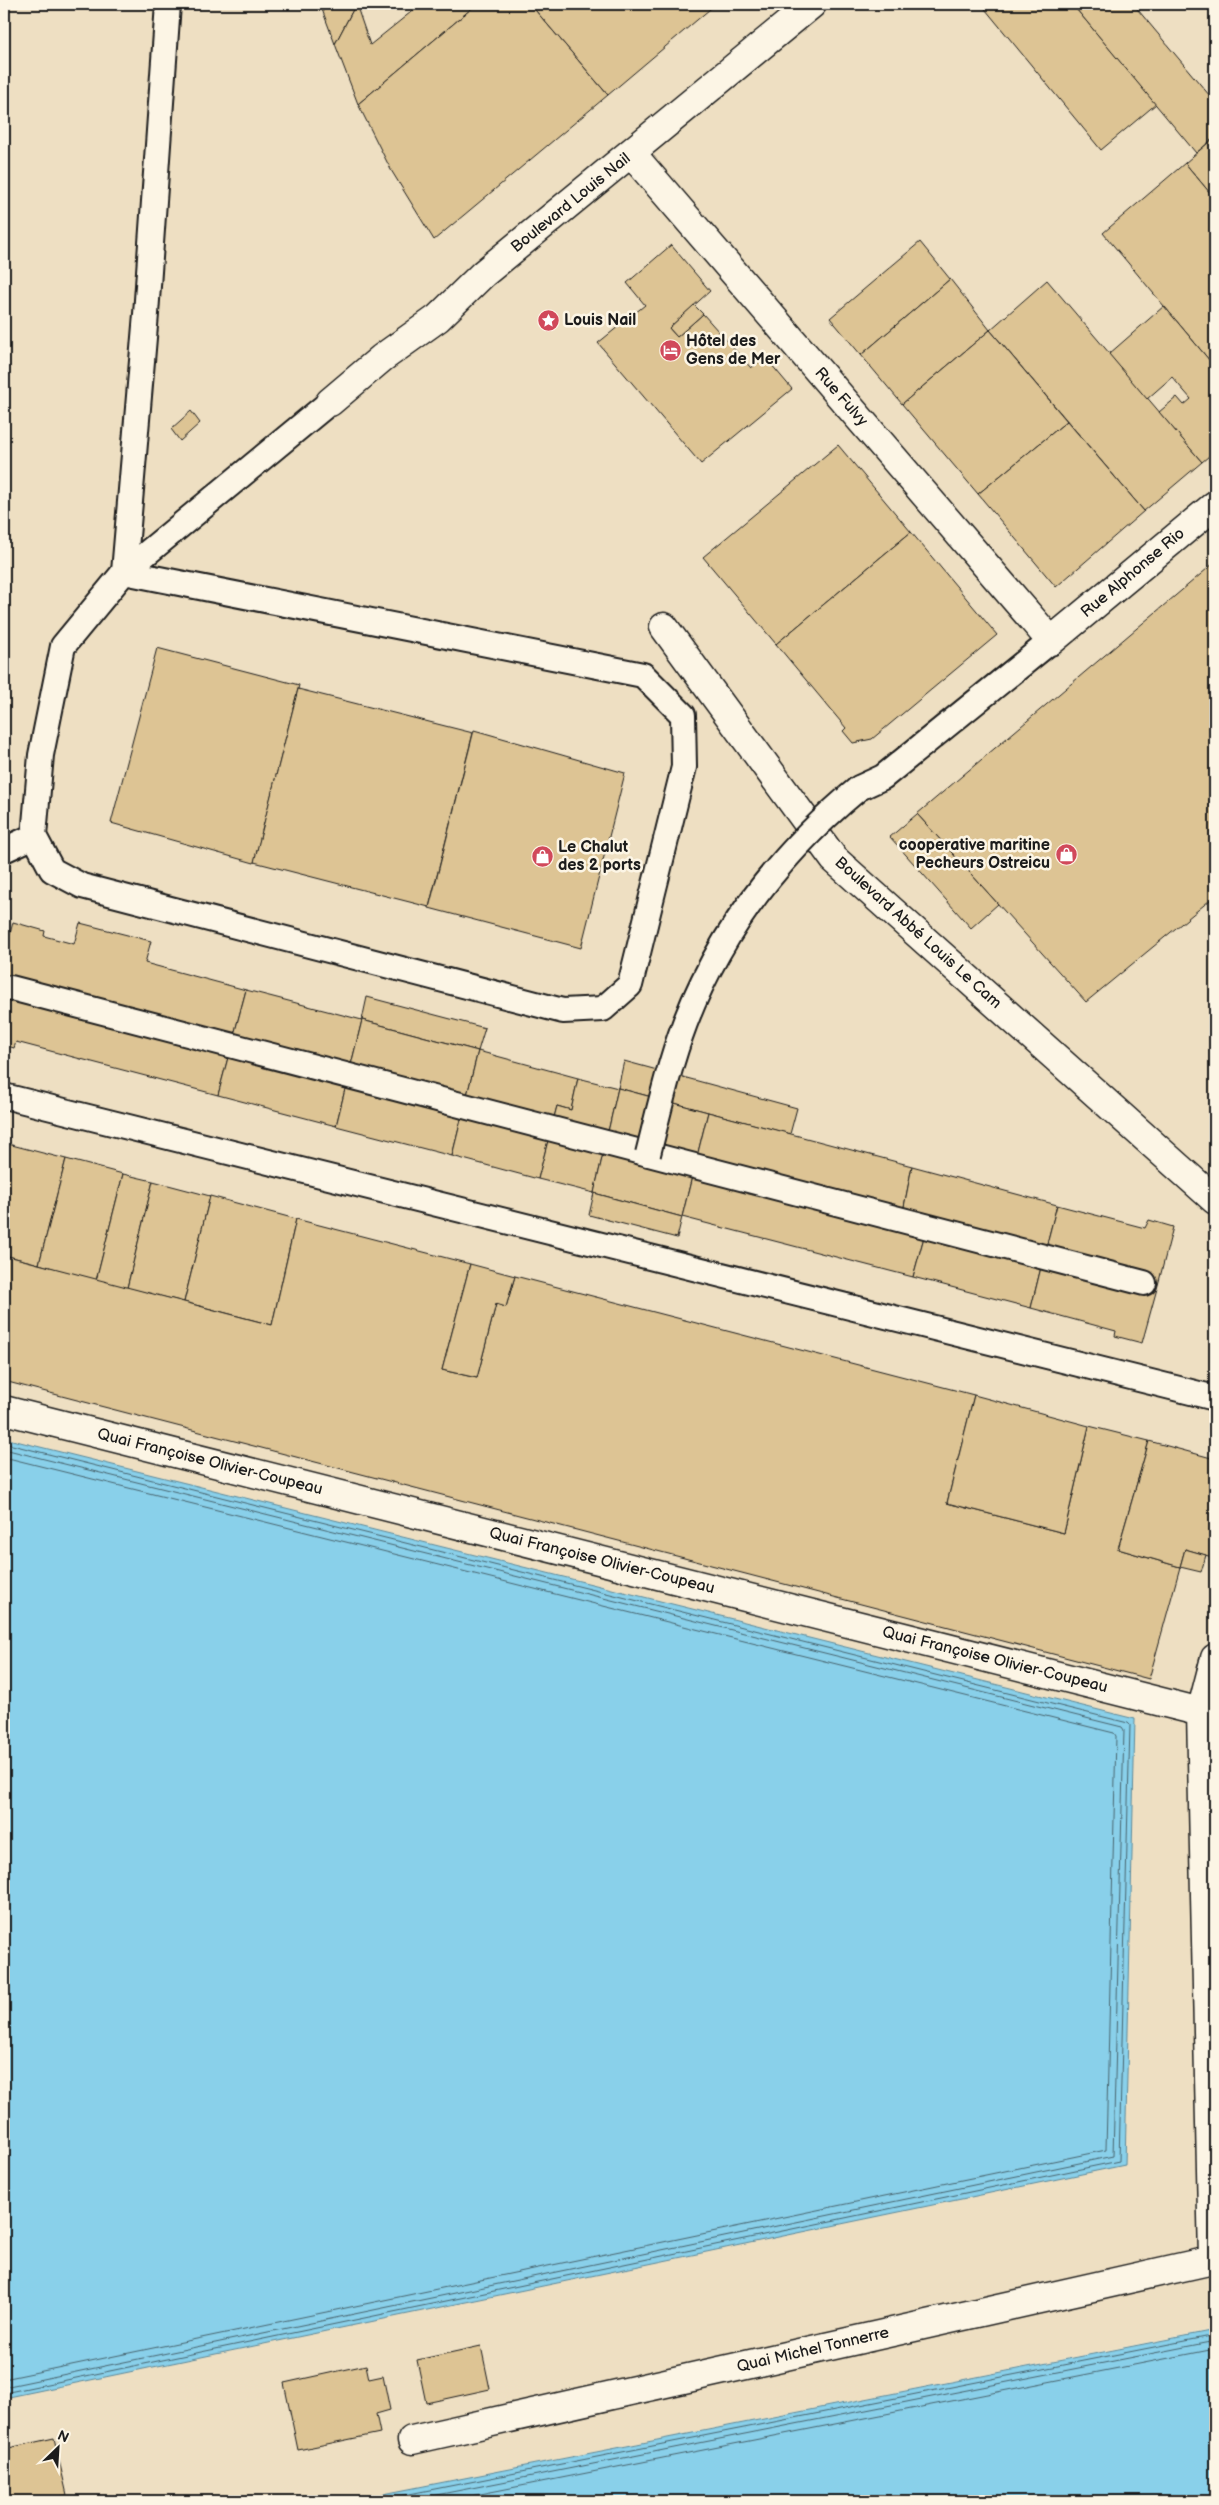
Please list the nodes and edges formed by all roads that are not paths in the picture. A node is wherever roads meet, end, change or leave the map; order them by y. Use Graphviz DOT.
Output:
graph roads {
  1 [pos="168,4"];
  2 [pos="812,4"];
  3 [pos="631,153"];
  4 [pos="330,402"];
  5 [pos="1215,505"];
  6 [pos="124,572"];
  7 [pos="664,627"];
  8 [pos="1051,641"];
  9 [pos="34,836"];
  10 [pos="4,850"];
  11 [pos="11,988"];
  12 [pos="4,1096"];
  13 [pos="648,1154"];
  14 [pos="1215,1200"];
  15 [pos="1144,1283"];
  16 [pos="1215,1398"];
  17 [pos="4,1410"];
  18 [pos="1215,1658"];
  19 [pos="1201,1712"];
  20 [pos="1214,2217"];
  21 [pos="412,2440"];
  1 -- 6 [label="lane"];
  2 -- 3 [label="street, Boulevard Louis Nail"];
  3 -- 4 [label="street, Boulevard Louis Nail"];
  3 -- 8 [label="street, Rue Fulvy"];
  4 -- 6 [label="lane"];
  5 -- 8 [label="street, Rue Alphonse Rio"];
  6 -- 9 [label="lane"];
  6 -- 9 [label="lane"];
  7 -- 14 [label="street, Boulevard Abbé Louis Le Cam"];
  8 -- 13 [label="lane, bridge"];
  9 -- 10 [label="lane"];
  11 -- 13 [label="lane"];
  12 -- 16 [label="lane"];
  13 -- 15 [label="lane"];
  17 -- 19 [label="street, Quai Françoise Olivier-Coupeau"];
  18 -- 19 [label="street"];
  19 -- 20 [label="street"];
  20 -- 21 [label="street, Quai Michel Tonnerre"];
}
